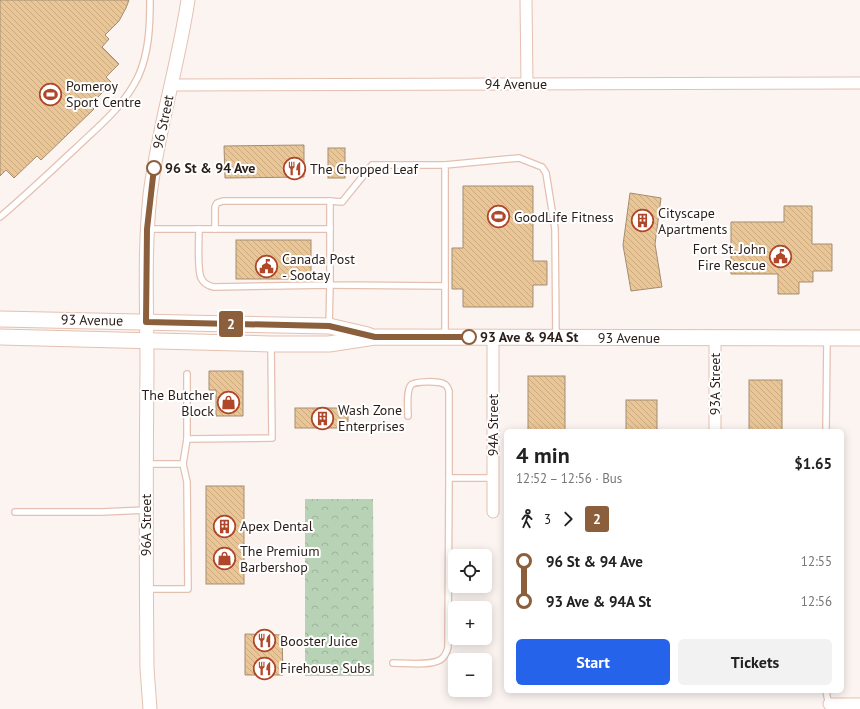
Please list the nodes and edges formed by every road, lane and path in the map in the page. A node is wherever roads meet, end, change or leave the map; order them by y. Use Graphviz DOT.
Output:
graph roads {
  1 [pos="150,0"];
  2 [pos="188,0"];
  3 [pos="526,0"];
  4 [pos="860,83"];
  5 [pos="527,84"];
  6 [pos="171,85"];
  7 [pos="445,165"];
  8 [pos="330,201"];
  9 [pos="0,217"];
  10 [pos="147,229"];
  11 [pos="199,229"];
  12 [pos="214,229"];
  13 [pos="330,229"];
  14 [pos="330,286"];
  15 [pos="445,286"];
  16 [pos="0,319"];
  17 [pos="146,322"];
  18 [pos="329,326"];
  19 [pos="0,337"];
  20 [pos="375,337"];
  21 [pos="445,337"];
  22 [pos="493,338"];
  23 [pos="556,338"];
  24 [pos="715,338"];
  25 [pos="827,338"];
  26 [pos="860,338"];
  27 [pos="147,342"];
  28 [pos="270,344"];
  29 [pos="187,374"];
  30 [pos="408,416"];
  31 [pos="715,429"];
  32 [pos="826,429"];
  33 [pos="187,439"];
  34 [pos="146,464"];
  35 [pos="182,464"];
  36 [pos="449,478"];
  37 [pos="494,478"];
  38 [pos="146,510"];
  39 [pos="15,512"];
  40 [pos="493,512"];
  41 [pos="146,590"];
  42 [pos="393,663"];
  43 [pos="826,693"];
  44 [pos="860,704"];
  45 [pos="828,706"];
  46 [pos="150,709"];
  1 -- 9 [label="lane"];
  2 -- 6 [label="street, 96 Street"];
  3 -- 5 [label="street"];
  4 -- 5 [label="street, 94 Avenue"];
  5 -- 6 [label="street, 94 Avenue"];
  6 -- 10 [label="street, 96 Street"];
  7 -- 8 [label="lane"];
  7 -- 15 [label="lane"];
  7 -- 23 [label="lane"];
  8 -- 12 [label="lane"];
  8 -- 13 [label="lane"];
  10 -- 11 [label="lane"];
  10 -- 17 [label="street, 96 Street"];
  11 -- 12 [label="lane"];
  11 -- 14 [label="lane"];
  12 -- 13 [label="lane"];
  13 -- 14 [label="lane"];
  14 -- 15 [label="lane"];
  14 -- 18 [label="lane"];
  15 -- 21 [label="lane"];
  16 -- 17 [label="main road, 93 Avenue"];
  17 -- 18 [label="main road, 93 Avenue"];
  17 -- 27 [label="street, 96 Street"];
  18 -- 20 [label="main road, 93 Avenue"];
  19 -- 27 [label="main road, 93 Avenue"];
  20 -- 21 [label="main road, 93 Avenue"];
  20 -- 28 [label="main road, 93 Avenue"];
  21 -- 22 [label="main road, 93 Avenue"];
  22 -- 23 [label="main road, 93 Avenue"];
  22 -- 37 [label="street, 94A Street"];
  23 -- 24 [label="main road, 93 Avenue"];
  24 -- 25 [label="main road, 93 Avenue"];
  24 -- 31 [label="street, 93A Street"];
  25 -- 26 [label="main road, 93 Avenue"];
  25 -- 32 [label="lane"];
  27 -- 28 [label="main road, 93 Avenue"];
  27 -- 34 [label="street, 96A Street"];
  28 -- 33 [label="lane"];
  29 -- 33 [label="lane"];
  30 -- 36 [label="lane"];
  33 -- 35 [label="lane"];
  34 -- 35 [label="lane"];
  34 -- 38 [label="street, 96A Street"];
  35 -- 41 [label="lane"];
  36 -- 37 [label="lane"];
  36 -- 42 [label="lane"];
  37 -- 40 [label="street, 94A Street"];
  38 -- 39 [label="lane"];
  38 -- 41 [label="street, 96A Street"];
  41 -- 46 [label="street, 96A Street"];
  43 -- 45 [label="lane"];
  44 -- 45 [label="street"];
}
